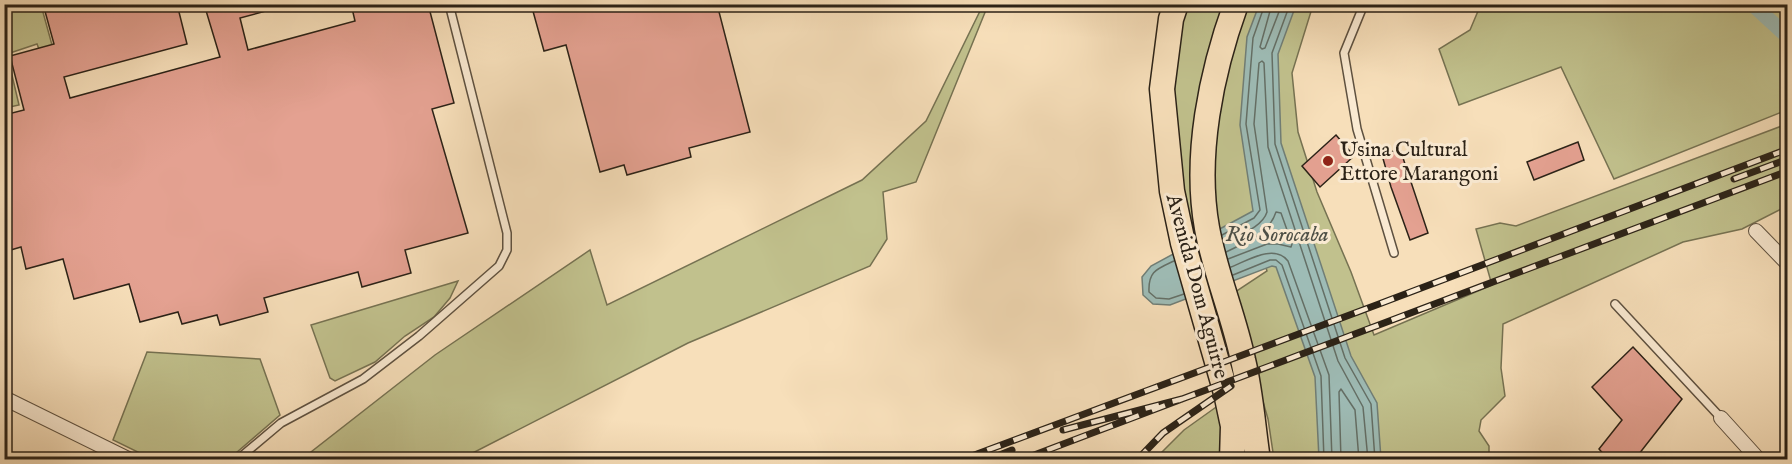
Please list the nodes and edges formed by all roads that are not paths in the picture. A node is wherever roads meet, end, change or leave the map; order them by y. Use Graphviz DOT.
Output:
graph roads {
  1 [pos="449,4"];
  2 [pos="1176,4"];
  3 [pos="1236,4"];
  4 [pos="1364,4"];
  5 [pos="1756,231"];
  6 [pos="1395,253"];
  7 [pos="1788,264"];
  8 [pos="1615,304"];
  9 [pos="1243,359"];
  10 [pos="4,398"];
  11 [pos="1721,418"];
  12 [pos="1233,426"];
  13 [pos="130,459"];
  14 [pos="237,459"];
  15 [pos="1223,459"];
  16 [pos="1232,459"];
  17 [pos="1258,459"];
  18 [pos="1268,459"];
  19 [pos="1759,459"];
  1 -- 14 [label="lane"];
  2 -- 12 [label="highway, Avenida Dom Aguirre"];
  3 -- 9 [label="highway, Avenida Dom Aguirre"];
  4 -- 6 [label="lane"];
  5 -- 7 [label="street"];
  8 -- 11 [label="lane"];
  9 -- 17 [label="highway, Avenida Dom Aguirre"];
  9 -- 18 [label="highway"];
  10 -- 13 [label="street"];
  11 -- 19 [label="street"];
  12 -- 15 [label="highway"];
  12 -- 16 [label="highway, Avenida Dom Aguirre"];
}
